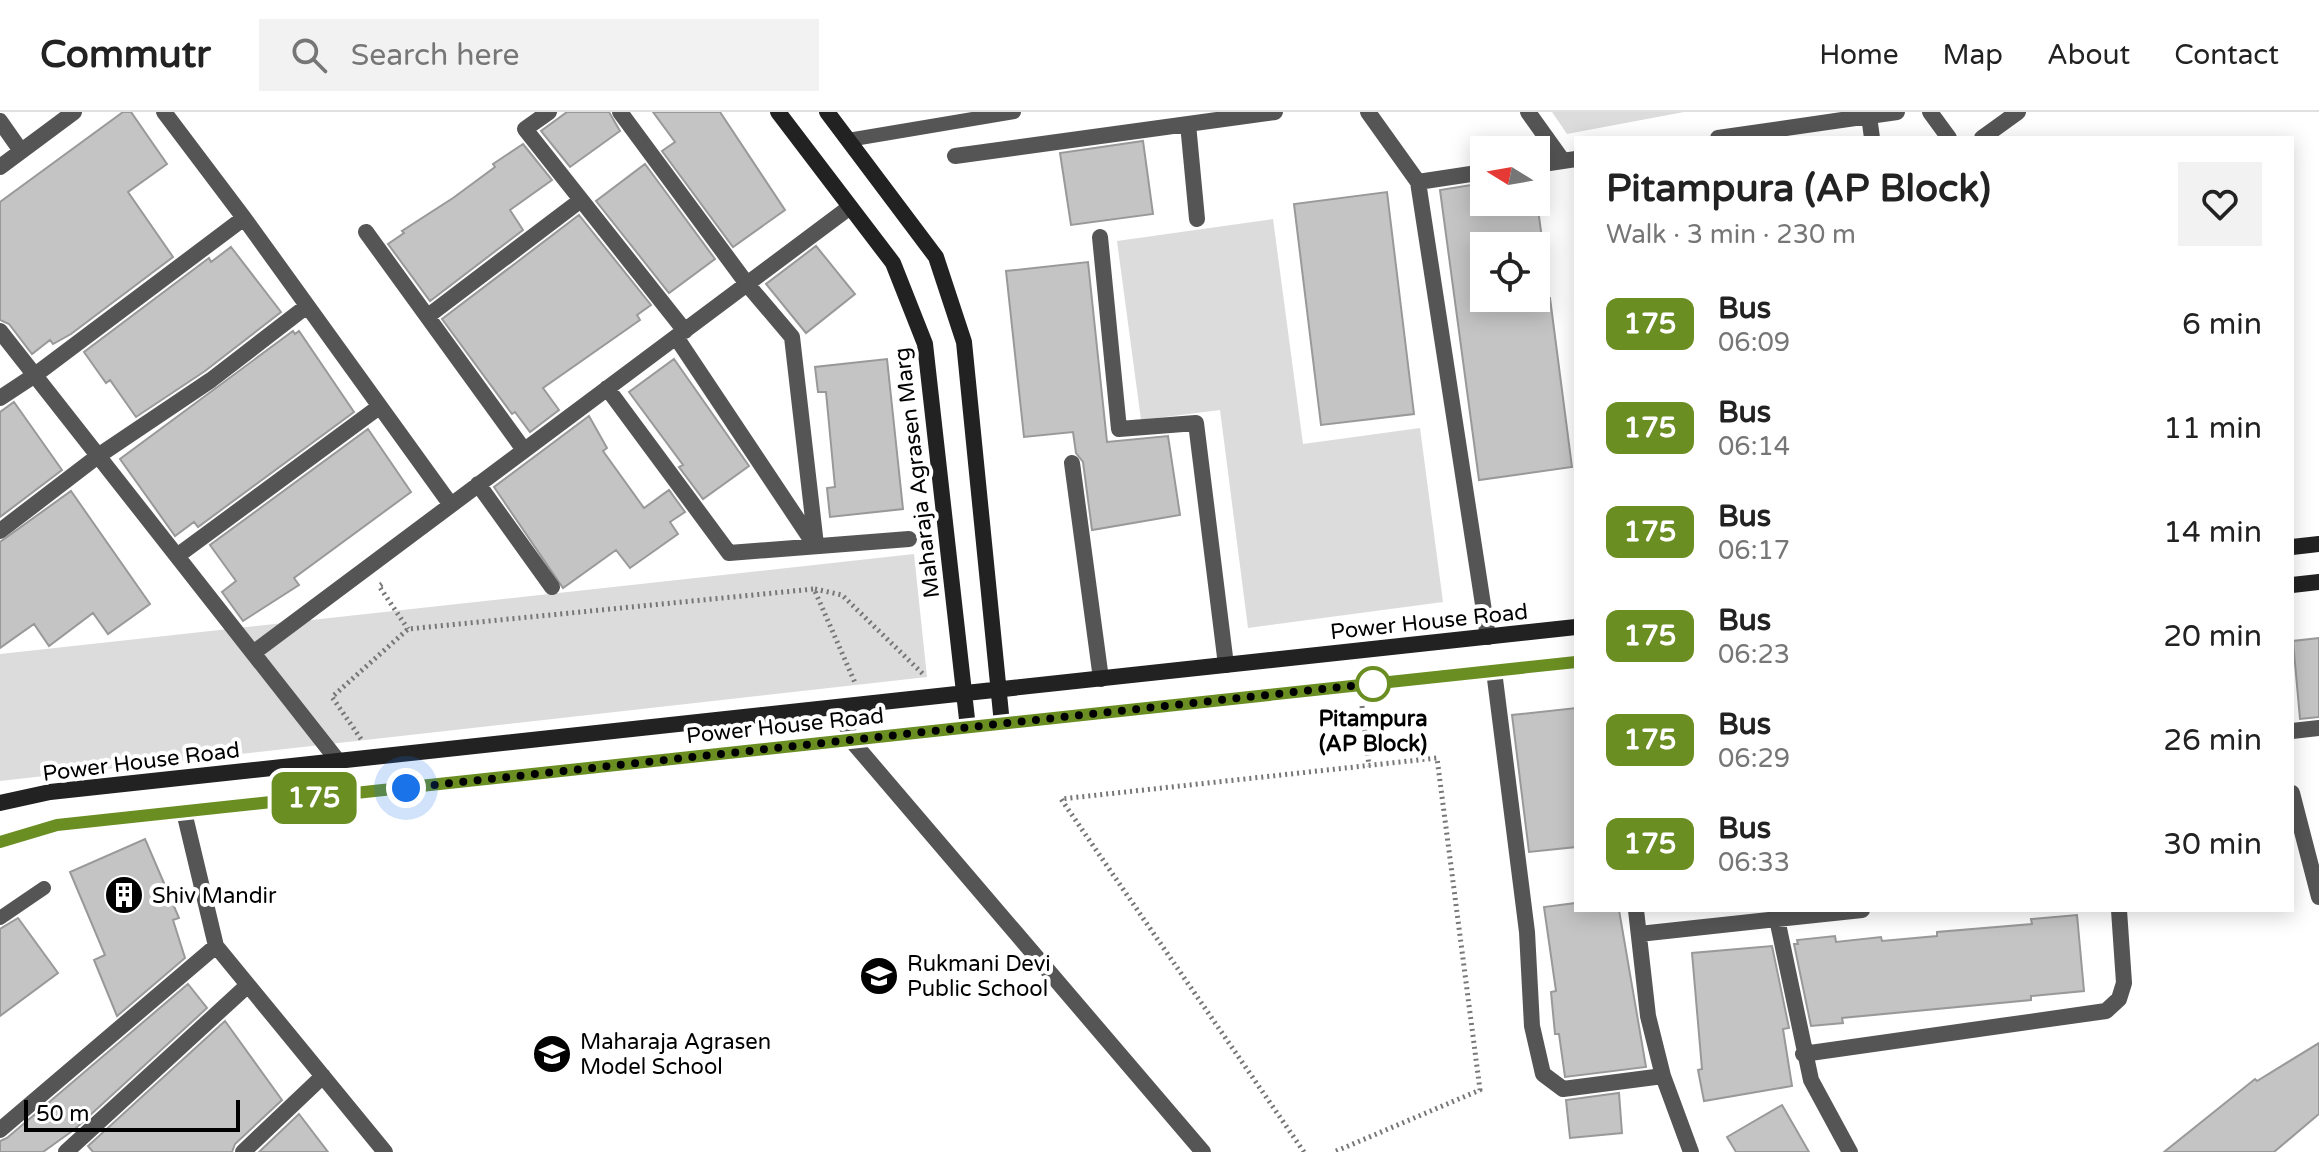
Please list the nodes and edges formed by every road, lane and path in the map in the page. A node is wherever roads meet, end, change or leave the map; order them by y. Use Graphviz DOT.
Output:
graph roads {
  1 [pos="74,112"];
  2 [pos="164,112"];
  3 [pos="549,112"];
  4 [pos="620,112"];
  5 [pos="778,112"];
  6 [pos="827,112"];
  7 [pos="1014,112"];
  8 [pos="1275,112"];
  9 [pos="1368,112"];
  10 [pos="1528,112"];
  11 [pos="1897,112"];
  12 [pos="1930,112"];
  13 [pos="2018,112"];
  14 [pos="1869,116"];
  15 [pos="0,121"];
  16 [pos="1188,124"];
  17 [pos="1732,136"];
  18 [pos="1872,136"];
  19 [pos="1948,136"];
  20 [pos="1985,136"];
  21 [pos="848,140"];
  22 [pos="21,151"];
  23 [pos="955,156"];
  24 [pos="1569,160"];
  25 [pos="0,167"];
  26 [pos="1470,174"];
  27 [pos="1418,182"];
  28 [pos="581,200"];
  29 [pos="850,207"];
  30 [pos="244,218"];
  31 [pos="1197,219"];
  32 [pos="366,232"];
  33 [pos="1100,237"];
  34 [pos="747,284"];
  35 [pos="307,306"];
  36 [pos="428,316"];
  37 [pos="0,331"];
  38 [pos="680,334"];
  39 [pos="35,375"];
  40 [pos="607,388"];
  41 [pos="0,398"];
  42 [pos="379,407"];
  43 [pos="524,450"];
  44 [pos="98,456"];
  45 [pos="1072,463"];
  46 [pos="478,484"];
  47 [pos="451,505"];
  48 [pos="0,531"];
  49 [pos="909,539"];
  50 [pos="2319,544"];
  51 [pos="816,545"];
  52 [pos="2294,547"];
  53 [pos="177,556"];
  54 [pos="391,578"];
  55 [pos="2319,582"];
  56 [pos="2294,585"];
  57 [pos="552,587"];
  58 [pos="814,589"];
  59 [pos="1574,627"];
  60 [pos="408,629"];
  61 [pos="1488,637"];
  62 [pos="253,653"];
  63 [pos="1574,662"];
  64 [pos="1226,665"];
  65 [pos="1494,671"];
  66 [pos="1101,679"];
  67 [pos="1359,685"];
  68 [pos="998,690"];
  69 [pos="964,694"];
  70 [pos="946,696"];
  71 [pos="865,704"];
  72 [pos="841,707"];
  73 [pos="1002,724"];
  74 [pos="968,728"];
  75 [pos="2319,728"];
  76 [pos="2294,731"];
  77 [pos="851,740"];
  78 [pos="373,758"];
  79 [pos="338,761"];
  80 [pos="1369,766"];
  81 [pos="0,803"];
  82 [pos="2294,809"];
  83 [pos="184,812"];
  84 [pos="0,842"];
  85 [pos="2300,856"];
  86 [pos="44,888"];
  87 [pos="2319,897"];
  88 [pos="1636,912"];
  89 [pos="1843,912"];
  90 [pos="2119,912"];
  91 [pos="0,918"];
  92 [pos="1777,919"];
  93 [pos="1639,934"];
  94 [pos="216,946"];
  95 [pos="248,985"];
  96 [pos="1803,1054"];
  97 [pos="323,1076"];
  98 [pos="1663,1076"];
  99 [pos="0,1130"];
  100 [pos="66,1152"];
  101 [pos="243,1152"];
  102 [pos="385,1152"];
  103 [pos="1203,1152"];
  104 [pos="1304,1152"];
  105 [pos="1334,1152"];
  106 [pos="1691,1152"];
  107 [pos="1850,1152"];
  1 -- 22 [label="street"];
  2 -- 30 [label="street"];
  3 -- 28 [label="street"];
  4 -- 34 [label="street"];
  5 -- 29 [label="street, Maharaja Agrasen Marg"];
  6 -- 21 [label="street"];
  7 -- 21 [label="lane"];
  8 -- 16 [label="street"];
  9 -- 27 [label="street"];
  10 -- 24 [label="street"];
  11 -- 14 [label="street"];
  12 -- 19 [label="street"];
  13 -- 20 [label="street"];
  14 -- 17 [label="street"];
  14 -- 18 [label="street"];
  15 -- 22 [label="street"];
  16 -- 23 [label="street"];
  16 -- 31 [label="street"];
  21 -- 68 [label="street"];
  22 -- 25 [label="street"];
  26 -- 27 [label="street"];
  27 -- 61 [label="street"];
  28 -- 36 [label="street"];
  28 -- 38 [label="street"];
  29 -- 34 [label="street"];
  29 -- 69 [label="street, Maharaja Agrasen Marg"];
  30 -- 35 [label="street"];
  30 -- 39 [label="street"];
  32 -- 36 [label="street"];
  33 -- 64 [label="street"];
  34 -- 38 [label="street"];
  34 -- 51 [label="street"];
  35 -- 42 [label="street"];
  35 -- 44 [label="street"];
  36 -- 43 [label="street"];
  37 -- 39 [label="street"];
  38 -- 40 [label="street"];
  38 -- 51 [label="street"];
  39 -- 41 [label="street"];
  39 -- 44 [label="street"];
  40 -- 43 [label="street"];
  40 -- 51 [label="street"];
  42 -- 47 [label="street"];
  42 -- 53 [label="street"];
  43 -- 46 [label="street"];
  44 -- 48 [label="street"];
  44 -- 53 [label="street"];
  45 -- 66 [label="street"];
  46 -- 47 [label="street"];
  46 -- 57 [label="street"];
  47 -- 62 [label="street"];
  49 -- 51 [label="street"];
  50 -- 52 [label="street"];
  53 -- 62 [label="street"];
  54 -- 60 [label="path"];
  55 -- 56 [label="street"];
  58 -- 60 [label="path"];
  58 -- 70 [label="path"];
  58 -- 71 [label="path"];
  59 -- 61 [label="street, Power House Road"];
  60 -- 78 [label="path"];
  61 -- 64 [label="street, Power House Road"];
  62 -- 79 [label="street"];
  63 -- 65 [label="street, Power House Road"];
  64 -- 66 [label="street, Power House Road"];
  65 -- 67 [label="street, Power House Road"];
  65 -- 98 [label="street"];
  66 -- 68 [label="street, Power House Road"];
  67 -- 73 [label="street, Power House Road"];
  67 -- 80 [label="path"];
  68 -- 69 [label="street, Power House Road"];
  68 -- 73 [label="street"];
  69 -- 70 [label="street, Power House Road"];
  69 -- 74 [label="street, Maharaja Agrasen Marg"];
  70 -- 71 [label="street, Power House Road"];
  71 -- 72 [label="street, Power House Road"];
  72 -- 77 [label="street"];
  72 -- 78 [label="street, Power House Road"];
  73 -- 74 [label="street, Power House Road"];
  74 -- 77 [label="street, Power House Road"];
  75 -- 76 [label="street"];
  77 -- 83 [label="street, Power House Road"];
  77 -- 103 [label="street"];
  78 -- 79 [label="street, Power House Road"];
  79 -- 81 [label="street, Power House Road"];
  80 -- 104 [label="path"];
  80 -- 105 [label="path"];
  82 -- 85 [label="street"];
  83 -- 84 [label="street, Power House Road"];
  83 -- 94 [label="street"];
  85 -- 87 [label="street"];
  86 -- 91 [label="lane"];
  88 -- 93 [label="street"];
  89 -- 92 [label="street"];
  90 -- 96 [label="street"];
  92 -- 93 [label="street"];
  92 -- 96 [label="street"];
  93 -- 98 [label="street"];
  94 -- 95 [label="street"];
  94 -- 99 [label="street"];
  95 -- 97 [label="street"];
  95 -- 100 [label="street"];
  96 -- 107 [label="street"];
  97 -- 101 [label="street"];
  97 -- 102 [label="street"];
  98 -- 106 [label="street"];
}
